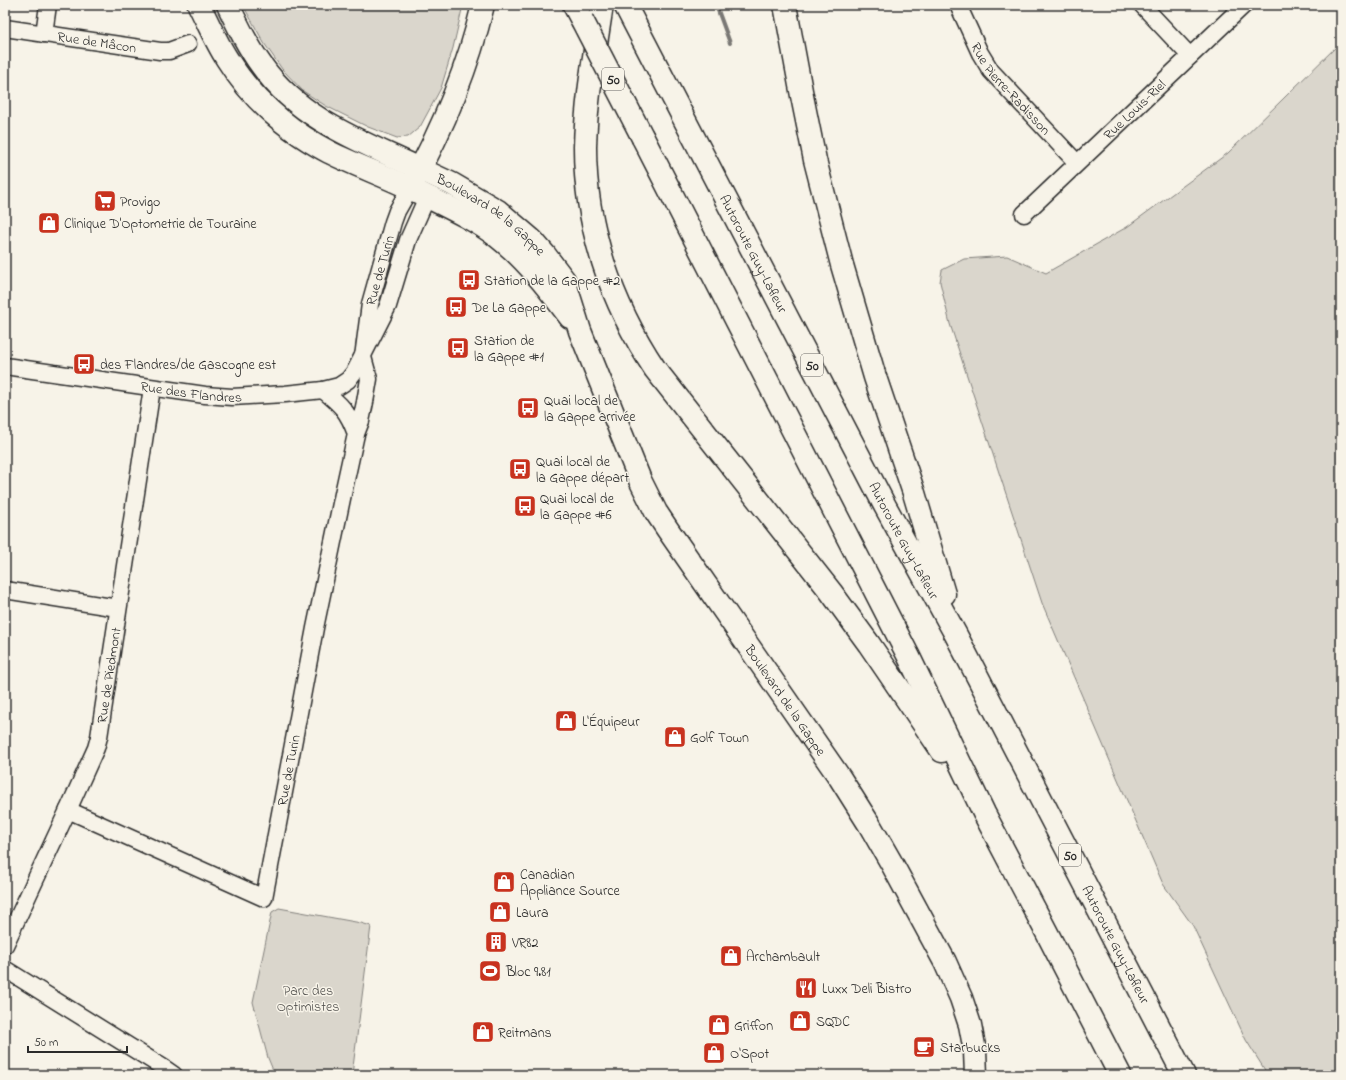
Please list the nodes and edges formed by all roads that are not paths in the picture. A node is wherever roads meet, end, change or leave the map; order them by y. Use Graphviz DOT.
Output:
graph roads {
  1 [pos="48,5"];
  2 [pos="199,5"];
  3 [pos="228,5"];
  4 [pos="483,5"];
  5 [pos="488,5"];
  6 [pos="574,5"];
  7 [pos="602,5"];
  8 [pos="625,5"];
  9 [pos="785,5"];
  10 [pos="958,5"];
  11 [pos="1142,5"];
  12 [pos="1244,5"];
  13 [pos="5,28"];
  14 [pos="44,34"];
  15 [pos="188,44"];
  16 [pos="1190,56"];
  17 [pos="1077,163"];
  18 [pos="428,173"];
  19 [pos="418,192"];
  20 [pos="1024,214"];
  21 [pos="580,331"];
  22 [pos="363,357"];
  23 [pos="5,366"];
  24 [pos="152,388"];
  25 [pos="323,390"];
  26 [pos="356,434"];
  27 [pos="5,590"];
  28 [pos="118,608"];
  29 [pos="956,636"];
  30 [pos="68,810"];
  31 [pos="984,814"];
  32 [pos="5,945"];
  33 [pos="5,969"];
  34 [pos="174,1075"];
  35 [pos="976,1075"];
  36 [pos="1120,1075"];
  37 [pos="1184,1075"];
  1 -- 14 [label="street"];
  2 -- 19 [label="main road, Boulevard de la Gappe"];
  3 -- 18 [label="main road"];
  4 -- 18 [label="main road, Boulevard de la Gappe"];
  5 -- 18 [label="main road, Boulevard de la Gappe"];
  6 -- 31 [label="main road, 50, bridge"];
  7 -- 31 [label="main road"];
  8 -- 29 [label="main road, Autoroute Guy-Lafleur / 50"];
  9 -- 29 [label="main road"];
  10 -- 17 [label="street, Rue Pierre-Radisson"];
  11 -- 16 [label="street"];
  12 -- 16 [label="street, Rue Louis-Riel"];
  13 -- 14 [label="street, Rue de Mâcon"];
  14 -- 15 [label="street, Rue de Mâcon"];
  16 -- 17 [label="street, Rue Louis-Riel"];
  17 -- 20 [label="street, Rue Louis-Riel"];
  18 -- 19 [label="main road"];
  18 -- 21 [label="main road, Boulevard de la Gappe"];
  19 -- 21 [label="main road, Boulevard de la Gappe"];
  19 -- 22 [label="street, Rue de Turin"];
  21 -- 35 [label="main road, Boulevard de la Gappe"];
  22 -- 25 [label="street, Rue des Flandres"];
  22 -- 26 [label="street, Rue de Turin"];
  23 -- 24 [label="street, Rue des Flandres"];
  24 -- 25 [label="street, Rue des Flandres"];
  24 -- 28 [label="street, Rue de Piedmont"];
  25 -- 26 [label="street"];
  26 -- 30 [label="street, Rue de Turin"];
  27 -- 28 [label="street"];
  28 -- 30 [label="street, Rue de Piedmont"];
  29 -- 37 [label="main road, Autoroute Guy-Lafleur / 50"];
  30 -- 32 [label="street, Rue de Piedmont"];
  31 -- 36 [label="main road, 50"];
  33 -- 34 [label="street"];
}
